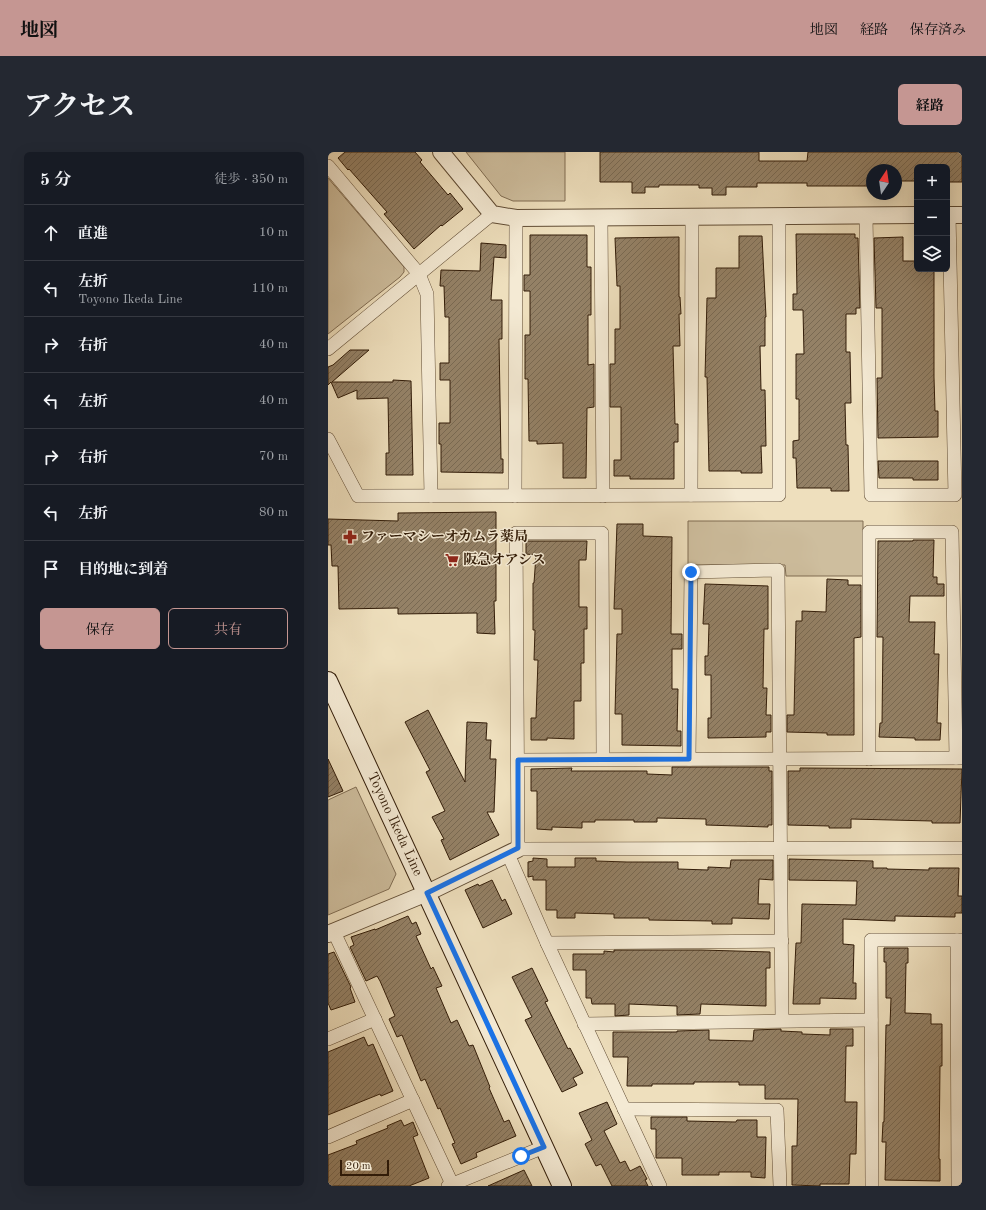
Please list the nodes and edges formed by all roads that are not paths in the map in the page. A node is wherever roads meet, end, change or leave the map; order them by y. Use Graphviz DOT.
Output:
graph roads {
  1 [pos="441,152"];
  2 [pos="328,166"];
  3 [pos="492,214"];
  4 [pos="914,215"];
  5 [pos="953,215"];
  6 [pos="779,216"];
  7 [pos="866,216"];
  8 [pos="601,217"];
  9 [pos="692,217"];
  10 [pos="516,218"];
  11 [pos="419,274"];
  12 [pos="328,349"];
  13 [pos="328,439"];
  14 [pos="431,496"];
  15 [pos="515,496"];
  16 [pos="604,496"];
  17 [pos="691,496"];
  18 [pos="328,681"];
  19 [pos="959,758"];
  20 [pos="603,759"];
  21 [pos="689,759"];
  22 [pos="780,759"];
  23 [pos="869,759"];
  24 [pos="518,760"];
  25 [pos="781,848"];
  26 [pos="962,848"];
  27 [pos="513,851"];
  28 [pos="427,893"];
  29 [pos="331,933"];
  30 [pos="959,940"];
  31 [pos="782,941"];
  32 [pos="547,943"];
  33 [pos="375,1019"];
  34 [pos="782,1020"];
  35 [pos="872,1020"];
  36 [pos="584,1024"];
  37 [pos="328,1039"];
  38 [pos="413,1100"];
  39 [pos="624,1109"];
  40 [pos="328,1137"];
  41 [pos="544,1147"];
  42 [pos="451,1185"];
  43 [pos="562,1186"];
  44 [pos="660,1186"];
  45 [pos="780,1186"];
  46 [pos="872,1186"];
  47 [pos="958,1186"];
  1 -- 3 [label="street"];
  2 -- 11 [label="street"];
  3 -- 10 [label="street"];
  3 -- 11 [label="street"];
  4 -- 7 [label="street"];
  5 -- 7 [label="street"];
  6 -- 7 [label="street"];
  6 -- 9 [label="street"];
  6 -- 17 [label="street"];
  8 -- 9 [label="street"];
  8 -- 10 [label="street"];
  8 -- 16 [label="street"];
  9 -- 17 [label="street"];
  10 -- 15 [label="street"];
  11 -- 12 [label="street"];
  11 -- 14 [label="street"];
  13 -- 14 [label="street"];
  14 -- 15 [label="street"];
  15 -- 16 [label="street"];
  16 -- 17 [label="street"];
  18 -- 28 [label="main road, Toyono Ikeda Line"];
  19 -- 23 [label="street"];
  19 -- 23 [label="street"];
  20 -- 21 [label="street"];
  20 -- 24 [label="street"];
  20 -- 24 [label="street"];
  21 -- 22 [label="street"];
  21 -- 22 [label="street"];
  22 -- 23 [label="street"];
  22 -- 25 [label="street"];
  24 -- 27 [label="street"];
  25 -- 26 [label="street"];
  25 -- 27 [label="street"];
  25 -- 31 [label="street"];
  27 -- 28 [label="street"];
  27 -- 32 [label="street"];
  28 -- 29 [label="street"];
  28 -- 41 [label="main road, Toyono Ikeda Line"];
  29 -- 33 [label="street"];
  30 -- 35 [label="street"];
  30 -- 47 [label="street"];
  31 -- 32 [label="street"];
  31 -- 34 [label="street"];
  32 -- 36 [label="street"];
  33 -- 37 [label="street"];
  33 -- 38 [label="street"];
  34 -- 35 [label="street"];
  34 -- 36 [label="street"];
  35 -- 46 [label="street"];
  36 -- 39 [label="street"];
  38 -- 40 [label="street"];
  38 -- 42 [label="street"];
  39 -- 44 [label="street"];
  39 -- 45 [label="street"];
  41 -- 42 [label="street"];
  41 -- 43 [label="main road, Toyono Ikeda Line"];
}
